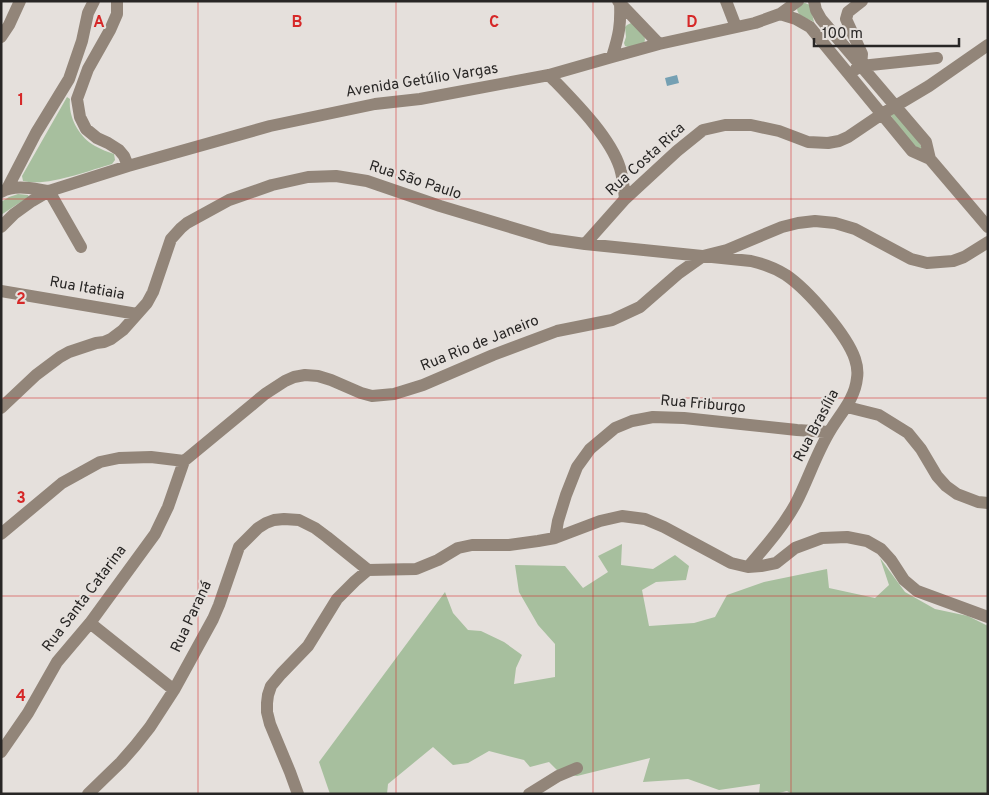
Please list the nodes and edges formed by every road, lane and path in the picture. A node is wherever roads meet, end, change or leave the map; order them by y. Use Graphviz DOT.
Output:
graph roads {
  1 [pos="20,1"];
  2 [pos="94,1"];
  3 [pos="117,1"];
  4 [pos="726,1"];
  5 [pos="798,1"];
  6 [pos="814,1"];
  7 [pos="862,1"];
  8 [pos="619,2"];
  9 [pos="780,14"];
  10 [pos="821,19"];
  11 [pos="736,27"];
  12 [pos="810,27"];
  13 [pos="1,37"];
  14 [pos="82,41"];
  15 [pos="659,44"];
  16 [pos="988,45"];
  17 [pos="100,47"];
  18 [pos="612,56"];
  19 [pos="937,58"];
  20 [pos="860,66"];
  21 [pos="849,74"];
  22 [pos="549,75"];
  23 [pos="69,79"];
  24 [pos="82,84"];
  25 [pos="895,106"];
  26 [pos="882,114"];
  27 [pos="930,159"];
  28 [pos="128,166"];
  29 [pos="4,190"];
  30 [pos="49,191"];
  31 [pos="625,199"];
  32 [pos="1,227"];
  33 [pos="988,227"];
  34 [pos="988,242"];
  35 [pos="585,244"];
  36 [pos="81,247"];
  37 [pos="703,256"];
  38 [pos="1,291"];
  39 [pos="137,314"];
  40 [pos="847,407"];
  41 [pos="1,408"];
  42 [pos="829,432"];
  43 [pos="184,461"];
  44 [pos="988,502"];
  45 [pos="1,534"];
  46 [pos="555,538"];
  47 [pos="748,567"];
  48 [pos="368,570"];
  49 [pos="988,617"];
  50 [pos="90,623"];
  51 [pos="174,690"];
  52 [pos="1,752"];
  53 [pos="577,768"];
  54 [pos="530,793"];
  55 [pos="88,794"];
  56 [pos="298,794"];
  1 -- 13 [label="street"];
  2 -- 14 [label="street"];
  3 -- 17 [label="street"];
  4 -- 11 [label="street"];
  5 -- 9 [label="street, Avenida Getúlio Vargas"];
  6 -- 10 [label="street"];
  7 -- 20 [label="street"];
  8 -- 15 [label="street"];
  8 -- 18 [label="street"];
  9 -- 11 [label="street, Avenida Getúlio Vargas"];
  9 -- 12 [label="street"];
  10 -- 12 [label="street"];
  10 -- 20 [label="street"];
  11 -- 15 [label="street, Avenida Getúlio Vargas"];
  12 -- 21 [label="street"];
  14 -- 17 [label="street"];
  14 -- 23 [label="street"];
  15 -- 18 [label="street, Avenida Getúlio Vargas"];
  16 -- 25 [label="street, Rua Costa Rica"];
  17 -- 24 [label="street"];
  18 -- 22 [label="street, Avenida Getúlio Vargas"];
  19 -- 20 [label="street"];
  20 -- 21 [label="street"];
  20 -- 25 [label="street"];
  21 -- 26 [label="street"];
  22 -- 28 [label="street, Avenida Getúlio Vargas"];
  22 -- 31 [label="street"];
  23 -- 24 [label="street"];
  23 -- 29 [label="street"];
  24 -- 28 [label="street"];
  25 -- 26 [label="street, Rua Costa Rica"];
  25 -- 27 [label="street"];
  26 -- 27 [label="street"];
  26 -- 31 [label="street, Rua Costa Rica"];
  27 -- 33 [label="street"];
  28 -- 30 [label="street, Avenida Getúlio Vargas"];
  29 -- 30 [label="street, Avenida Getúlio Vargas"];
  30 -- 32 [label="street, Avenida Getúlio Vargas"];
  30 -- 36 [label="street"];
  31 -- 35 [label="street, Rua Costa Rica"];
  34 -- 37 [label="street, Rua Rio de Janeiro"];
  35 -- 37 [label="street, Rua São Paulo"];
  35 -- 39 [label="street, Rua São Paulo"];
  37 -- 40 [label="street, Rua Brasília"];
  37 -- 43 [label="street, Rua Rio de Janeiro"];
  38 -- 39 [label="street, Rua Itatiaia"];
  39 -- 41 [label="street, Rua São Paulo"];
  40 -- 42 [label="street, Rua Brasília"];
  40 -- 44 [label="street"];
  42 -- 46 [label="street, Rua Friburgo"];
  42 -- 47 [label="street, Rua Brasília"];
  43 -- 45 [label="street"];
  43 -- 50 [label="street, Rua Santa Catarina"];
  46 -- 47 [label="street"];
  46 -- 48 [label="street"];
  47 -- 49 [label="street"];
  48 -- 51 [label="street, Rua Paraná"];
  48 -- 56 [label="street"];
  50 -- 51 [label="street"];
  50 -- 52 [label="street, Rua Santa Catarina"];
  51 -- 55 [label="street, Rua Paraná"];
  53 -- 54 [label="street"];
}
